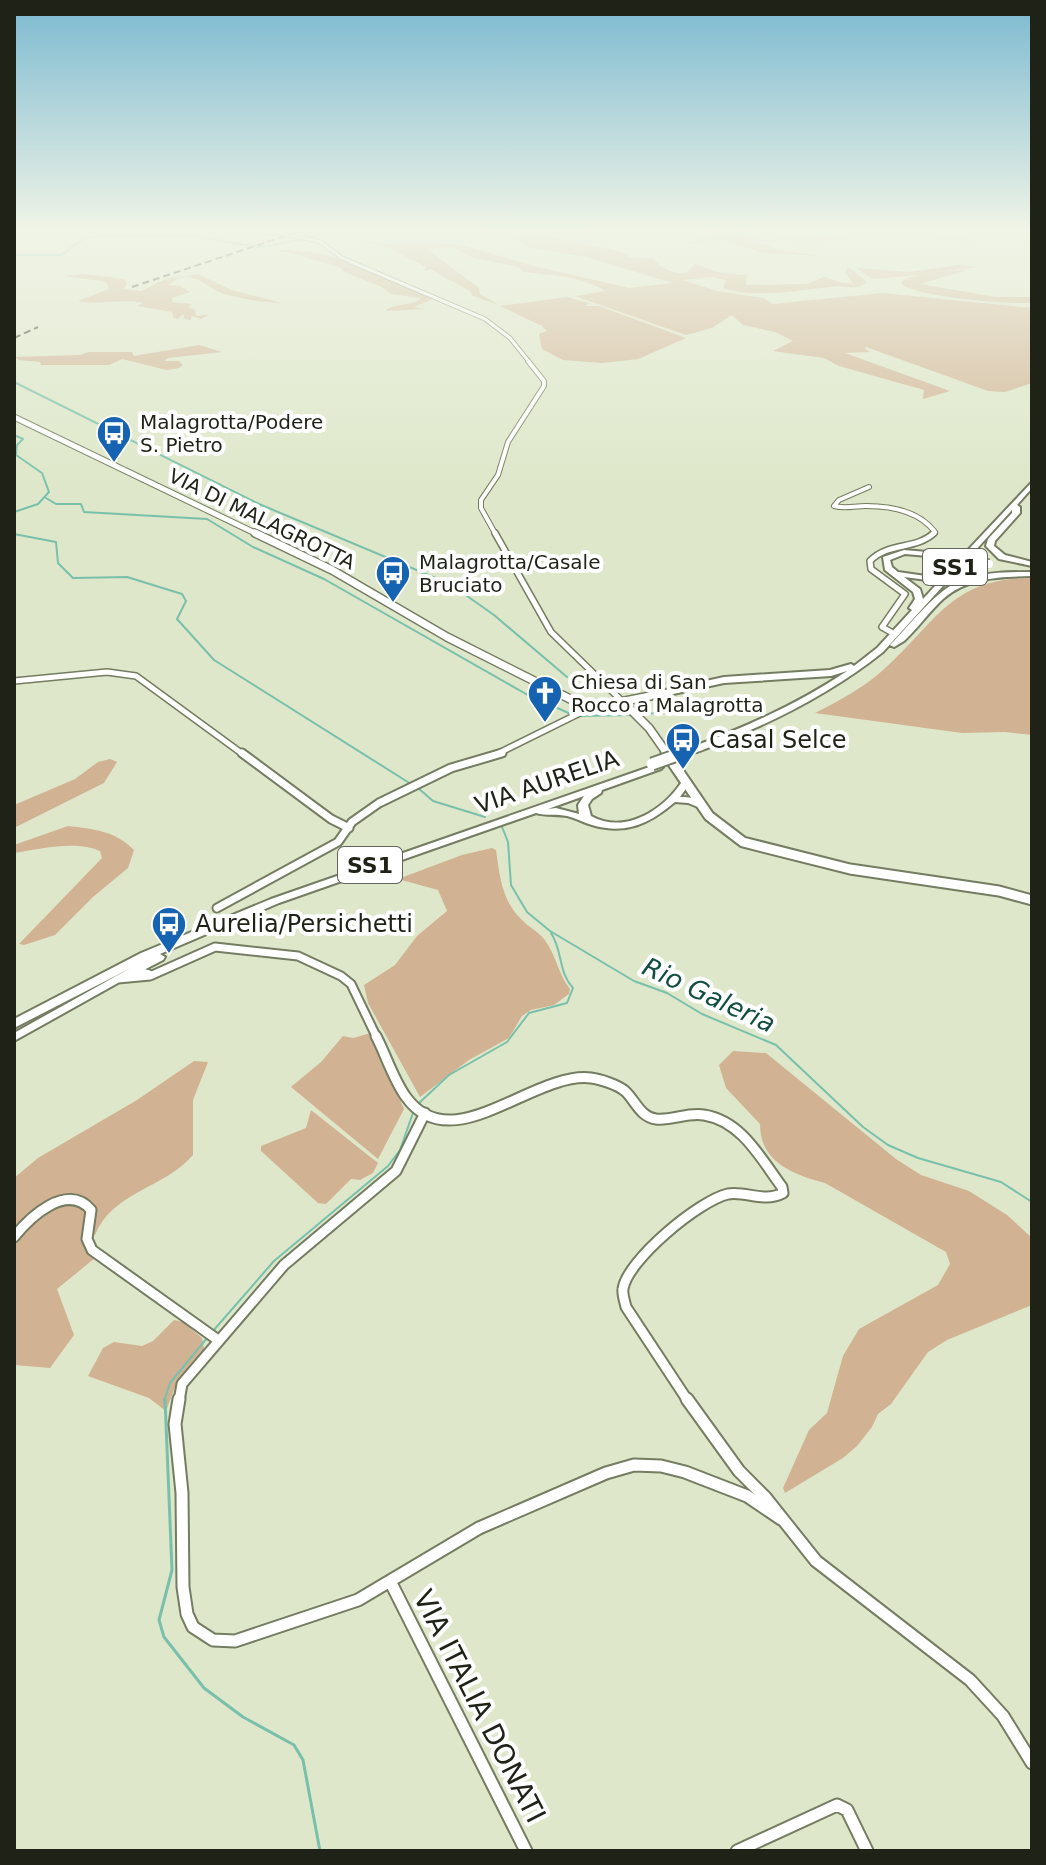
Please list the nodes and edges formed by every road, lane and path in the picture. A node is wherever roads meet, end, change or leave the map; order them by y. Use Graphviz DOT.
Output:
graph roads {
  1 [pos="476,315"];
  2 [pos="14,417"];
  3 [pos="1032,484"];
  4 [pos="869,487"];
  5 [pos="1032,490"];
  6 [pos="1016,507"];
  7 [pos="1005,512"];
  8 [pos="1032,569"];
  9 [pos="890,570"];
  10 [pos="891,632"];
  11 [pos="894,645"];
  12 [pos="876,653"];
  13 [pos="786,674"];
  14 [pos="14,681"];
  15 [pos="650,696"];
  16 [pos="623,702"];
  17 [pos="592,707"];
  18 [pos="765,720"];
  19 [pos="685,755"];
  20 [pos="655,766"];
  21 [pos="686,782"];
  22 [pos="693,794"];
  23 [pos="674,799"];
  24 [pos="701,805"];
  25 [pos="504,817"];
  26 [pos="594,823"];
  27 [pos="349,828"];
  28 [pos="464,830"];
  29 [pos="1032,900"];
  30 [pos="275,901"];
  31 [pos="217,908"];
  32 [pos="134,970"];
  33 [pos="155,974"];
  34 [pos="118,979"];
  35 [pos="14,1017"];
  36 [pos="14,1024"];
  37 [pos="14,1037"];
  38 [pos="419,1110"];
  39 [pos="14,1237"];
  40 [pos="212,1336"];
  41 [pos="783,1520"];
  42 [pos="391,1583"];
  43 [pos="1032,1763"];
  44 [pos="526,1851"];
  45 [pos="737,1851"];
  46 [pos="867,1851"];
  1 -- 16 [label="street"];
  2 -- 17 [label="main road, VIA DI MALAGROTTA"];
  3 -- 7 [label="highway, VIA AURELIA / SS1"];
  4 -- 10 [label="street"];
  5 -- 6 [label="highway, VIA AURELIA / SS1"];
  6 -- 8 [label="highway"];
  6 -- 11 [label="highway, VIA AURELIA / SS1"];
  7 -- 9 [label="highway"];
  7 -- 12 [label="highway, VIA AURELIA / SS1"];
  8 -- 9 [label="highway, bridge"];
  8 -- 11 [label="highway"];
  9 -- 10 [label="highway"];
  10 -- 12 [label="highway"];
  11 -- 19 [label="highway, VIA AURELIA / SS1"];
  12 -- 13 [label="highway"];
  12 -- 18 [label="highway, VIA AURELIA / SS1"];
  13 -- 15 [label="highway"];
  13 -- 18 [label="highway"];
  14 -- 27 [label="street"];
  15 -- 16 [label="main road"];
  16 -- 17 [label="main road"];
  16 -- 21 [label="main road"];
  17 -- 27 [label="street"];
  18 -- 19 [label="highway, VIA AURELIA / SS1"];
  19 -- 20 [label="highway, VIA AURELIA / SS1, bridge"];
  20 -- 25 [label="highway, VIA AURELIA / SS1"];
  20 -- 26 [label="highway"];
  21 -- 22 [label="main road"];
  21 -- 23 [label="highway"];
  22 -- 23 [label="highway"];
  22 -- 24 [label="main road"];
  23 -- 24 [label="highway"];
  23 -- 26 [label="highway"];
  24 -- 29 [label="main road"];
  25 -- 26 [label="highway"];
  25 -- 28 [label="highway, VIA AURELIA / SS1"];
  27 -- 31 [label="street"];
  28 -- 30 [label="highway, VIA AURELIA / SS1"];
  28 -- 35 [label="highway, VIA AURELIA / SS1"];
  30 -- 32 [label="highway"];
  30 -- 36 [label="highway, VIA AURELIA / SS1"];
  32 -- 33 [label="street"];
  32 -- 34 [label="street"];
  33 -- 34 [label="street"];
  33 -- 38 [label="street"];
  34 -- 37 [label="street"];
  38 -- 40 [label="street"];
  38 -- 41 [label="street"];
  39 -- 40 [label="street"];
  40 -- 42 [label="street"];
  41 -- 42 [label="street"];
  41 -- 43 [label="street"];
  42 -- 44 [label="street, VIA ITALIA DONATI"];
  45 -- 46 [label="street"];
}
